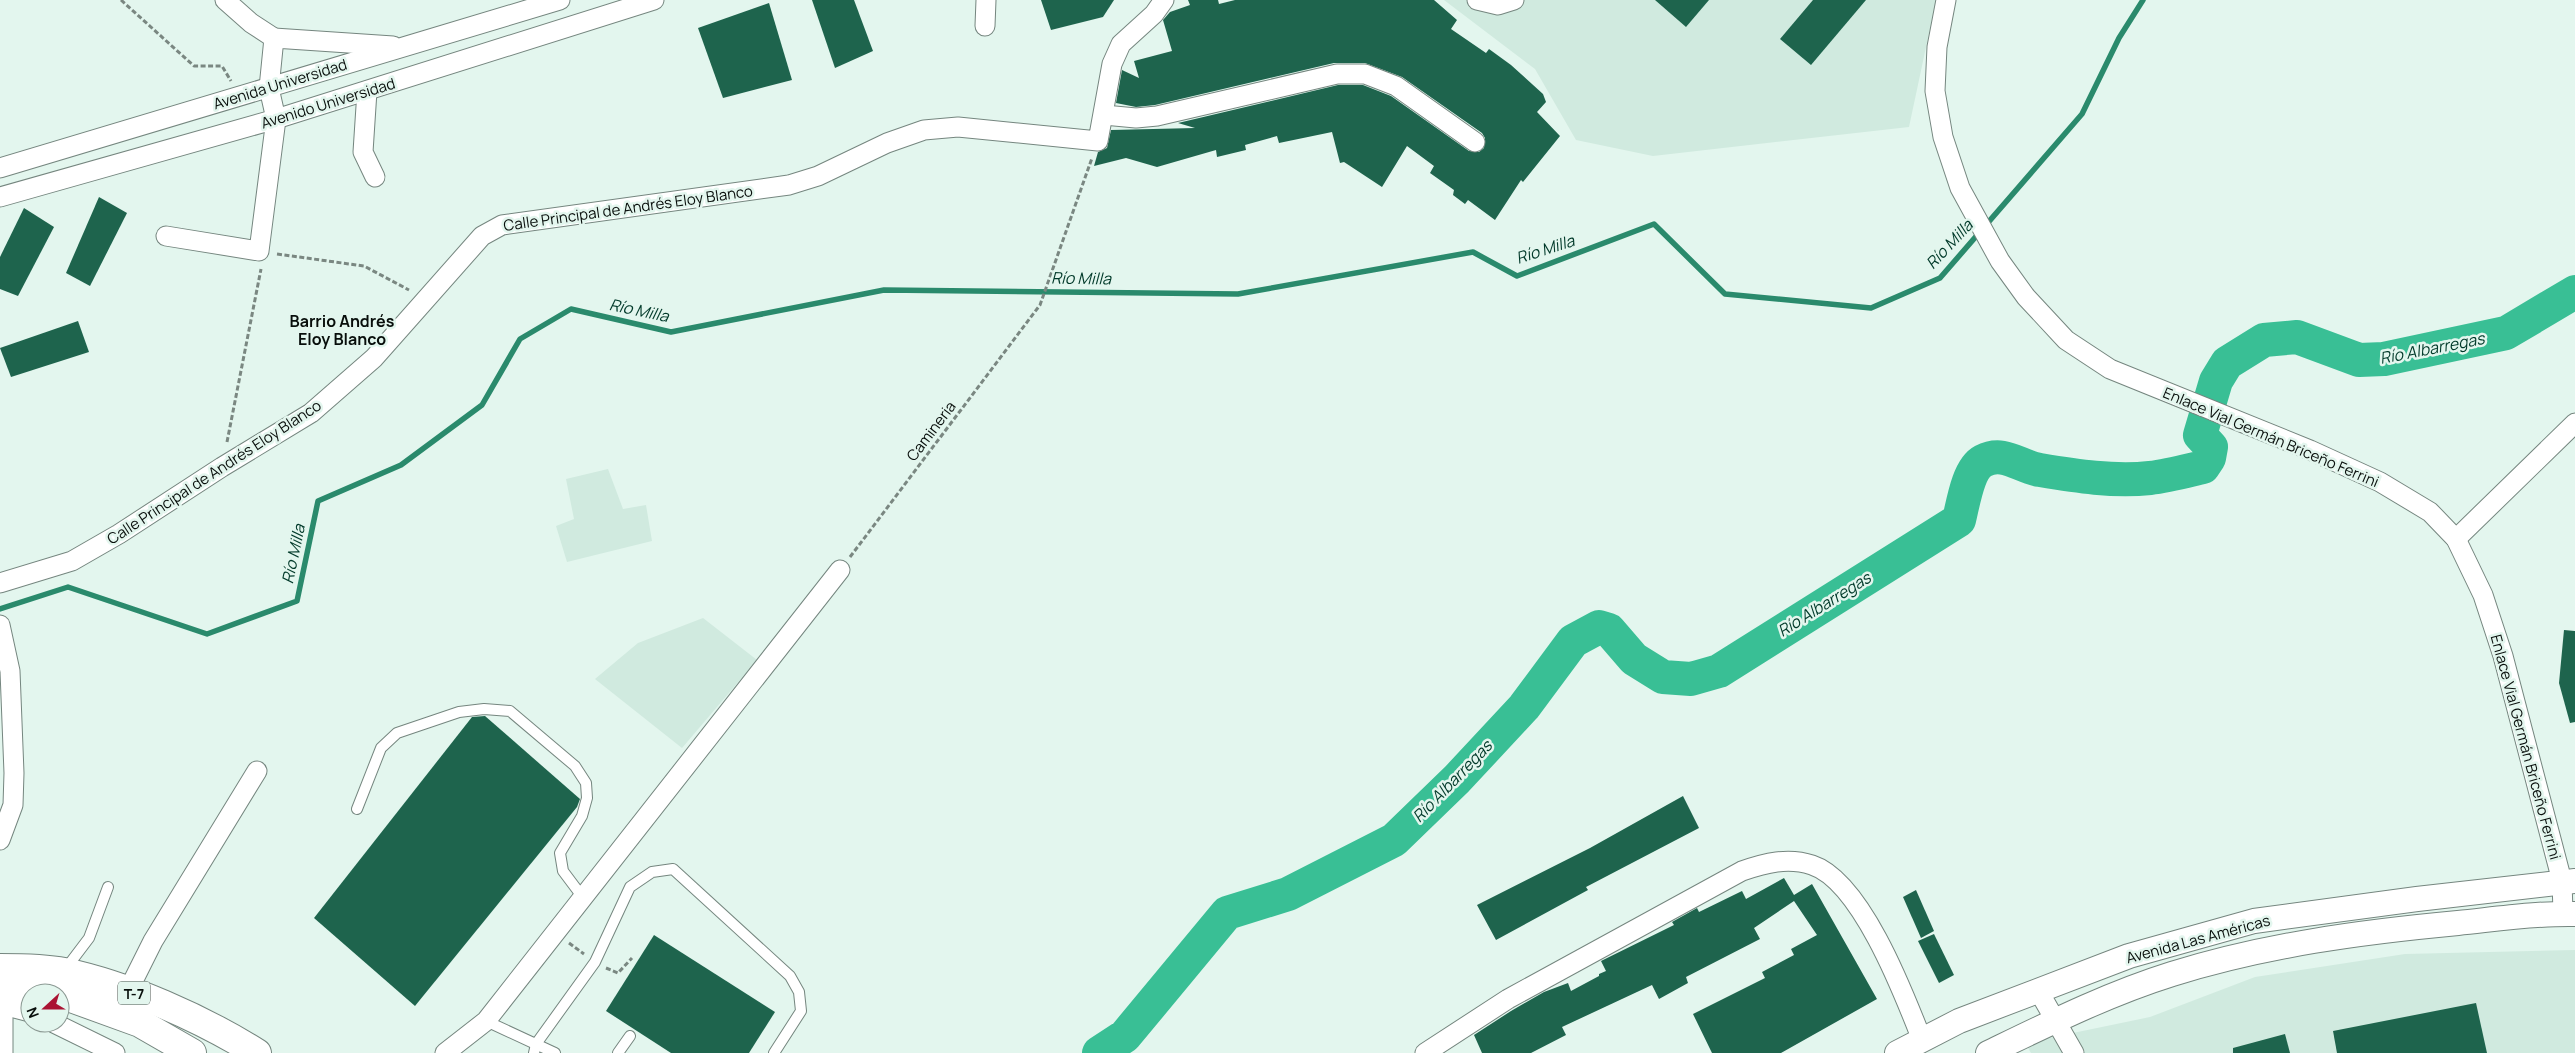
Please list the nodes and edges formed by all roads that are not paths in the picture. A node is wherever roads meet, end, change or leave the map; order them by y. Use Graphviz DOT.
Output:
graph roads {
  1 [pos="225,0"];
  2 [pos="654,0"];
  3 [pos="986,0"];
  4 [pos="1164,0"];
  5 [pos="1477,0"];
  6 [pos="1514,0"];
  7 [pos="1946,0"];
  8 [pos="550,2"];
  9 [pos="985,26"];
  10 [pos="274,38"];
  11 [pos="407,47"];
  12 [pos="269,88"];
  13 [pos="367,91"];
  14 [pos="1104,115"];
  15 [pos="276,119"];
  16 [pos="1475,142"];
  17 [pos="0,168"];
  18 [pos="375,177"];
  19 [pos="0,197"];
  20 [pos="166,236"];
  21 [pos="2575,423"];
  22 [pos="2456,539"];
  23 [pos="840,570"];
  24 [pos="0,582"];
  25 [pos="0,625"];
  26 [pos="258,771"];
  27 [pos="357,809"];
  28 [pos="0,840"];
  29 [pos="2569,881"];
  30 [pos="108,887"];
  31 [pos="584,899"];
  32 [pos="2569,914"];
  33 [pos="62,983"];
  34 [pos="70,984"];
  35 [pos="20,986"];
  36 [pos="70,987"];
  37 [pos="2,988"];
  38 [pos="20,990"];
  39 [pos="2038,990"];
  40 [pos="128,991"];
  41 [pos="20,1003"];
  42 [pos="2056,1020"];
  43 [pos="486,1021"];
  44 [pos="70,1031"];
  45 [pos="630,1036"];
  46 [pos="1922,1040"];
  47 [pos="535,1048"];
  48 [pos="3,1053"];
  49 [pos="115,1053"];
  50 [pos="192,1053"];
  51 [pos="256,1053"];
  52 [pos="445,1053"];
  53 [pos="555,1053"];
  54 [pos="618,1053"];
  55 [pos="774,1053"];
  56 [pos="1425,1053"];
  57 [pos="1897,1053"];
  58 [pos="1988,1053"];
  59 [pos="2074,1053"];
  1 -- 10 [label="street"];
  2 -- 13 [label="street, Avenido Universidad"];
  3 -- 9 [label="street"];
  4 -- 14 [label="street"];
  5 -- 6 [label="street"];
  7 -- 22 [label="street, Enlace Vial Germán Briceño Ferrini"];
  8 -- 11 [label="street, Avenida Universidad"];
  10 -- 11 [label="street"];
  10 -- 12 [label="street"];
  11 -- 12 [label="street, Avenida Universidad"];
  12 -- 15 [label="street"];
  12 -- 17 [label="street, Avenida Universidad"];
  13 -- 15 [label="street, Avenido Universidad"];
  13 -- 18 [label="street"];
  14 -- 16 [label="street"];
  14 -- 24 [label="street, Calle Principal de Andrés Eloy Blanco"];
  15 -- 19 [label="street, Avenido Universidad"];
  15 -- 20 [label="street"];
  21 -- 22 [label="street"];
  22 -- 29 [label="street, Enlace Vial Germán Briceño Ferrini"];
  23 -- 31 [label="street"];
  25 -- 28 [label="street"];
  26 -- 40 [label="street"];
  27 -- 31 [label="lane"];
  29 -- 32 [label="street, Enlace Vial Germán Briceño Ferrini"];
  29 -- 39 [label="street, Avenida Las Américas"];
  30 -- 33 [label="lane"];
  31 -- 43 [label="street"];
  32 -- 42 [label="street, Avenida Las Américas"];
  34 -- 40 [label="highway, T-7"];
  35 -- 37 [label="highway, T-7"];
  36 -- 50 [label="highway, T-7"];
  37 -- 38 [label="highway"];
  37 -- 41 [label="street"];
  37 -- 48 [label="street"];
  39 -- 42 [label="street"];
  39 -- 46 [label="street, Avenida Las Américas"];
  40 -- 51 [label="highway, T-7"];
  42 -- 58 [label="street, Avenida Las Américas"];
  42 -- 59 [label="street"];
  43 -- 47 [label="lane"];
  43 -- 52 [label="street"];
  44 -- 49 [label="street"];
  45 -- 54 [label="lane"];
  46 -- 56 [label="street"];
  46 -- 57 [label="street, Avenida Las Américas"];
  47 -- 53 [label="lane"];
  47 -- 55 [label="lane"];
}
